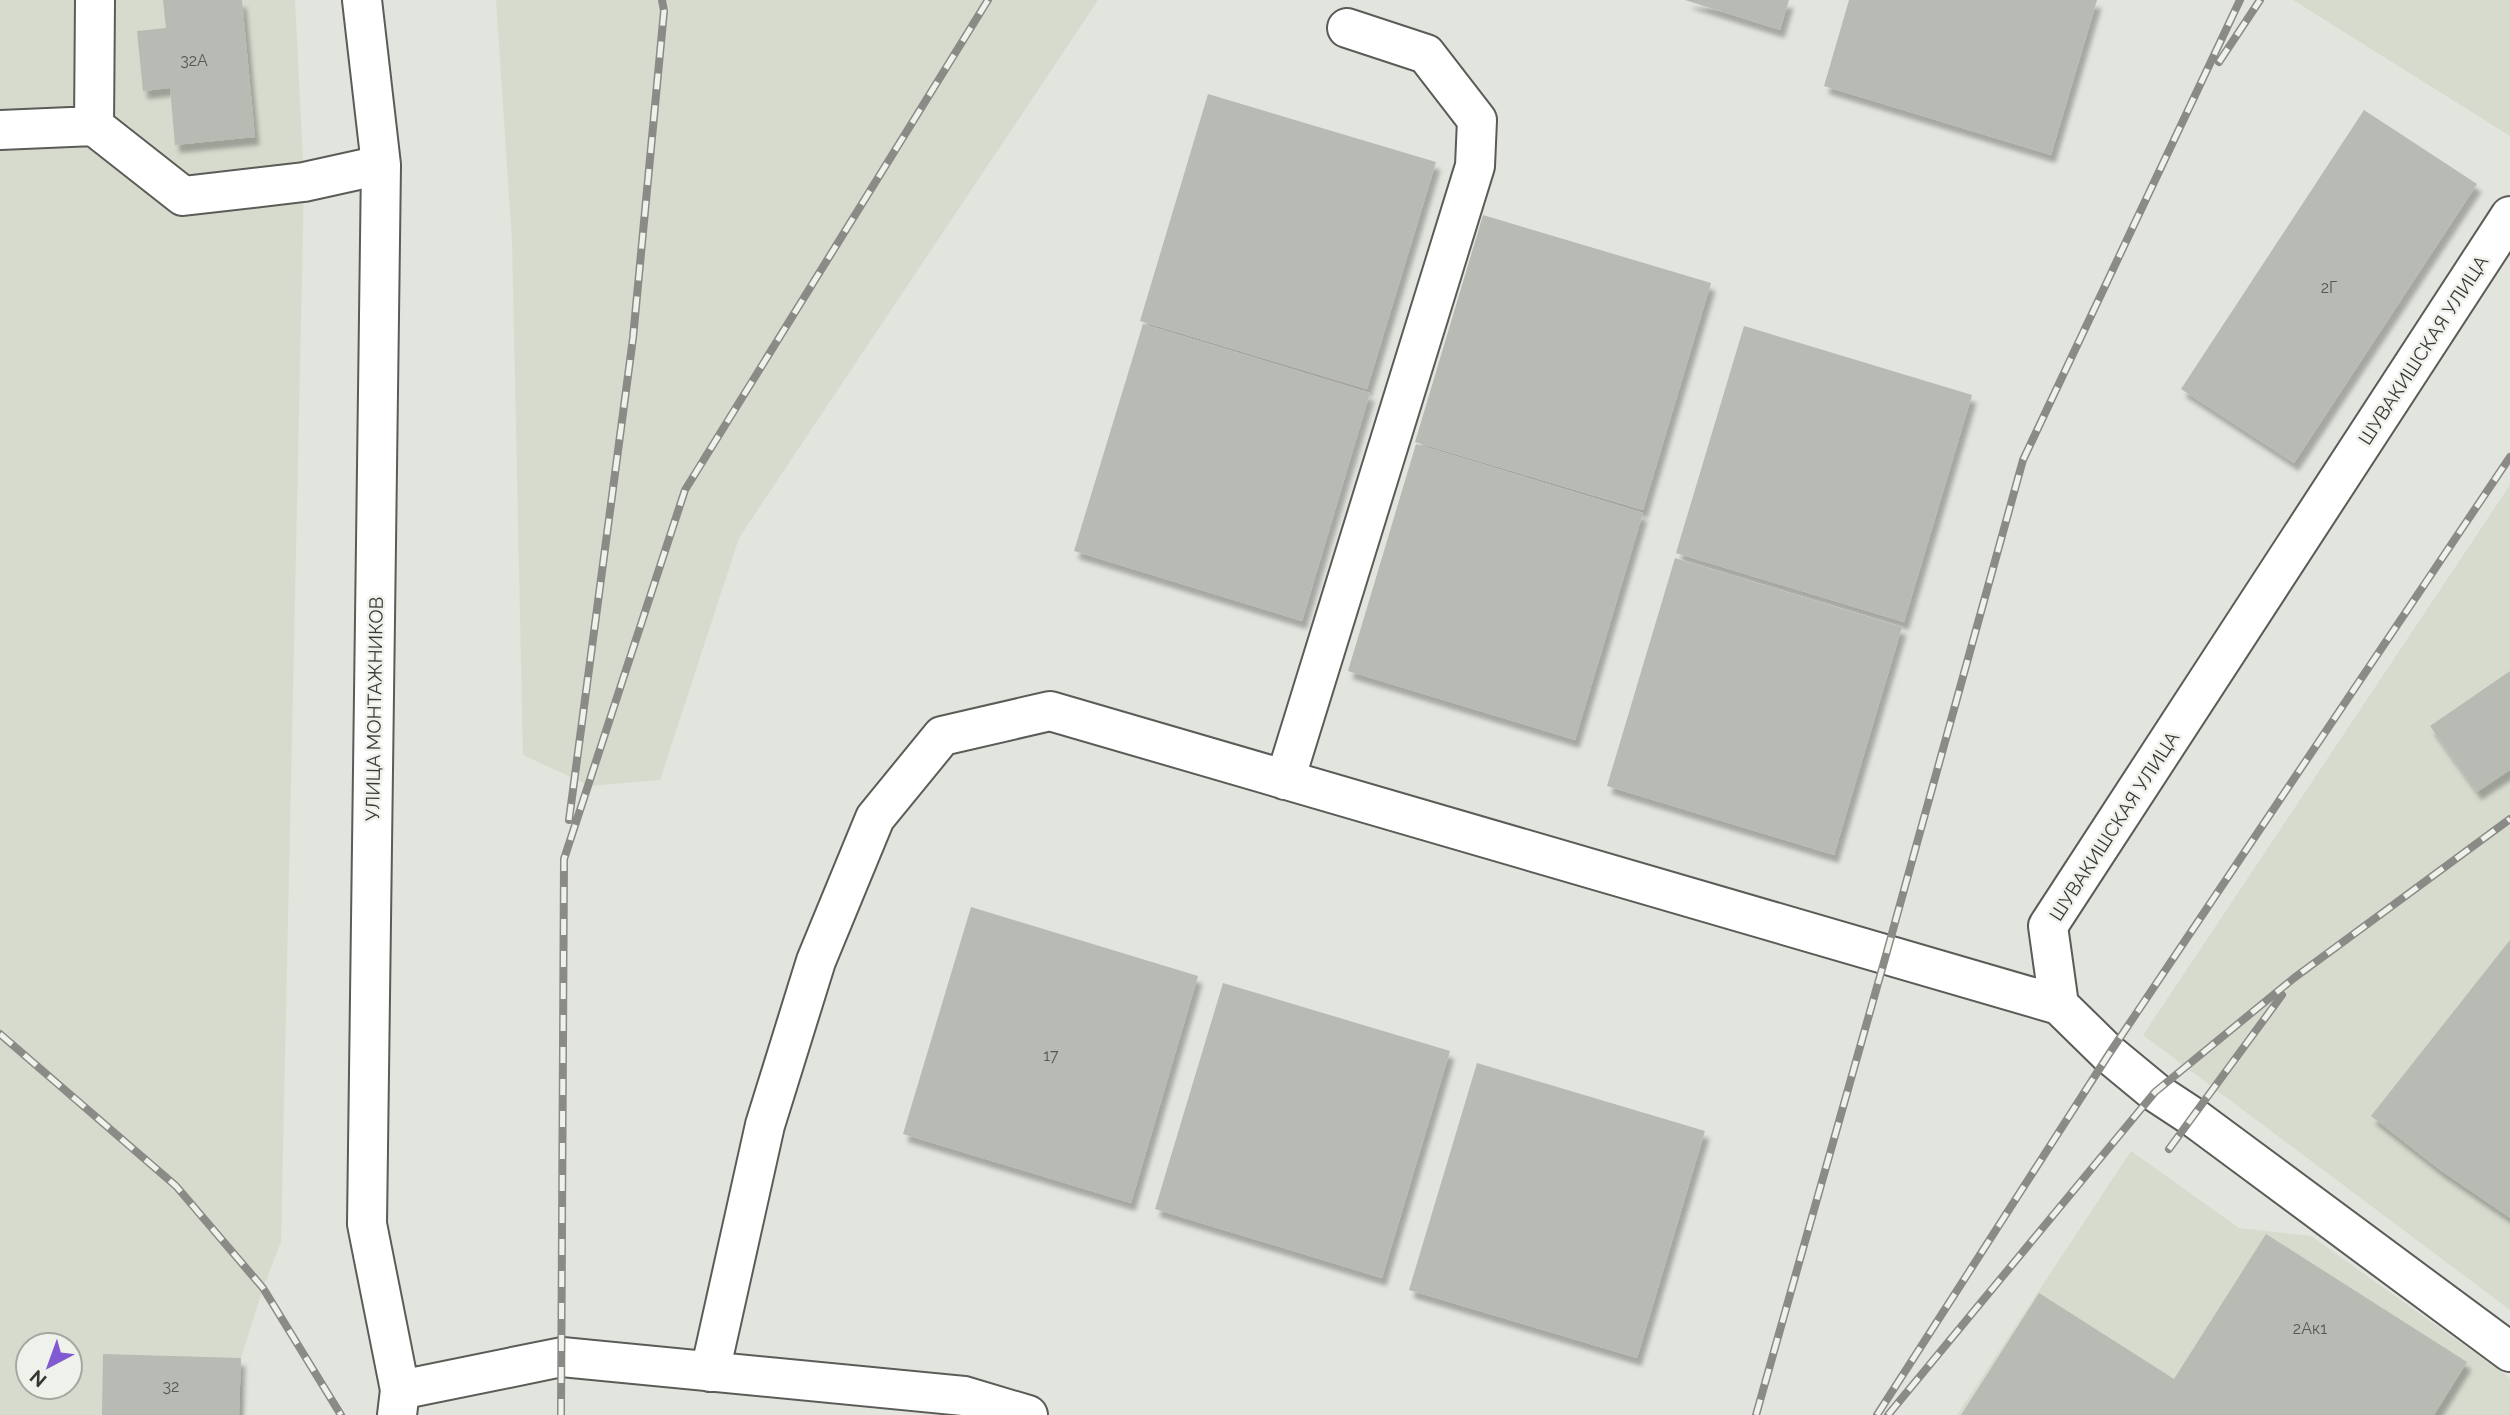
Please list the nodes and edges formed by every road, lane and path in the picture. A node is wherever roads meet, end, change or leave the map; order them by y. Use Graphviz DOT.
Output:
graph roads {
  1 [pos="95,0"];
  2 [pos="362,0"];
  3 [pos="1347,28"];
  4 [pos="94,126"];
  5 [pos="0,130"];
  6 [pos="380,165"];
  7 [pos="2510,216"];
  8 [pos="1285,780"];
  9 [pos="2059,1005"];
  10 [pos="2510,1352"];
  11 [pos="710,1372"];
  12 [pos="398,1403"];
  13 [pos="1028,1415"];
  1 -- 4 [label="street"];
  2 -- 6 [label="street, УЛИЦА МОНТАЖНИКОВ"];
  3 -- 8 [label="street"];
  4 -- 5 [label="street"];
  4 -- 6 [label="street"];
  6 -- 12 [label="street, УЛИЦА МОНТАЖНИКОВ"];
  7 -- 9 [label="street, ШУВАКИШСКАЯ УЛИЦА"];
  8 -- 9 [label="street"];
  8 -- 11 [label="street"];
  9 -- 10 [label="street"];
  11 -- 12 [label="street"];
  11 -- 13 [label="street"];
}
